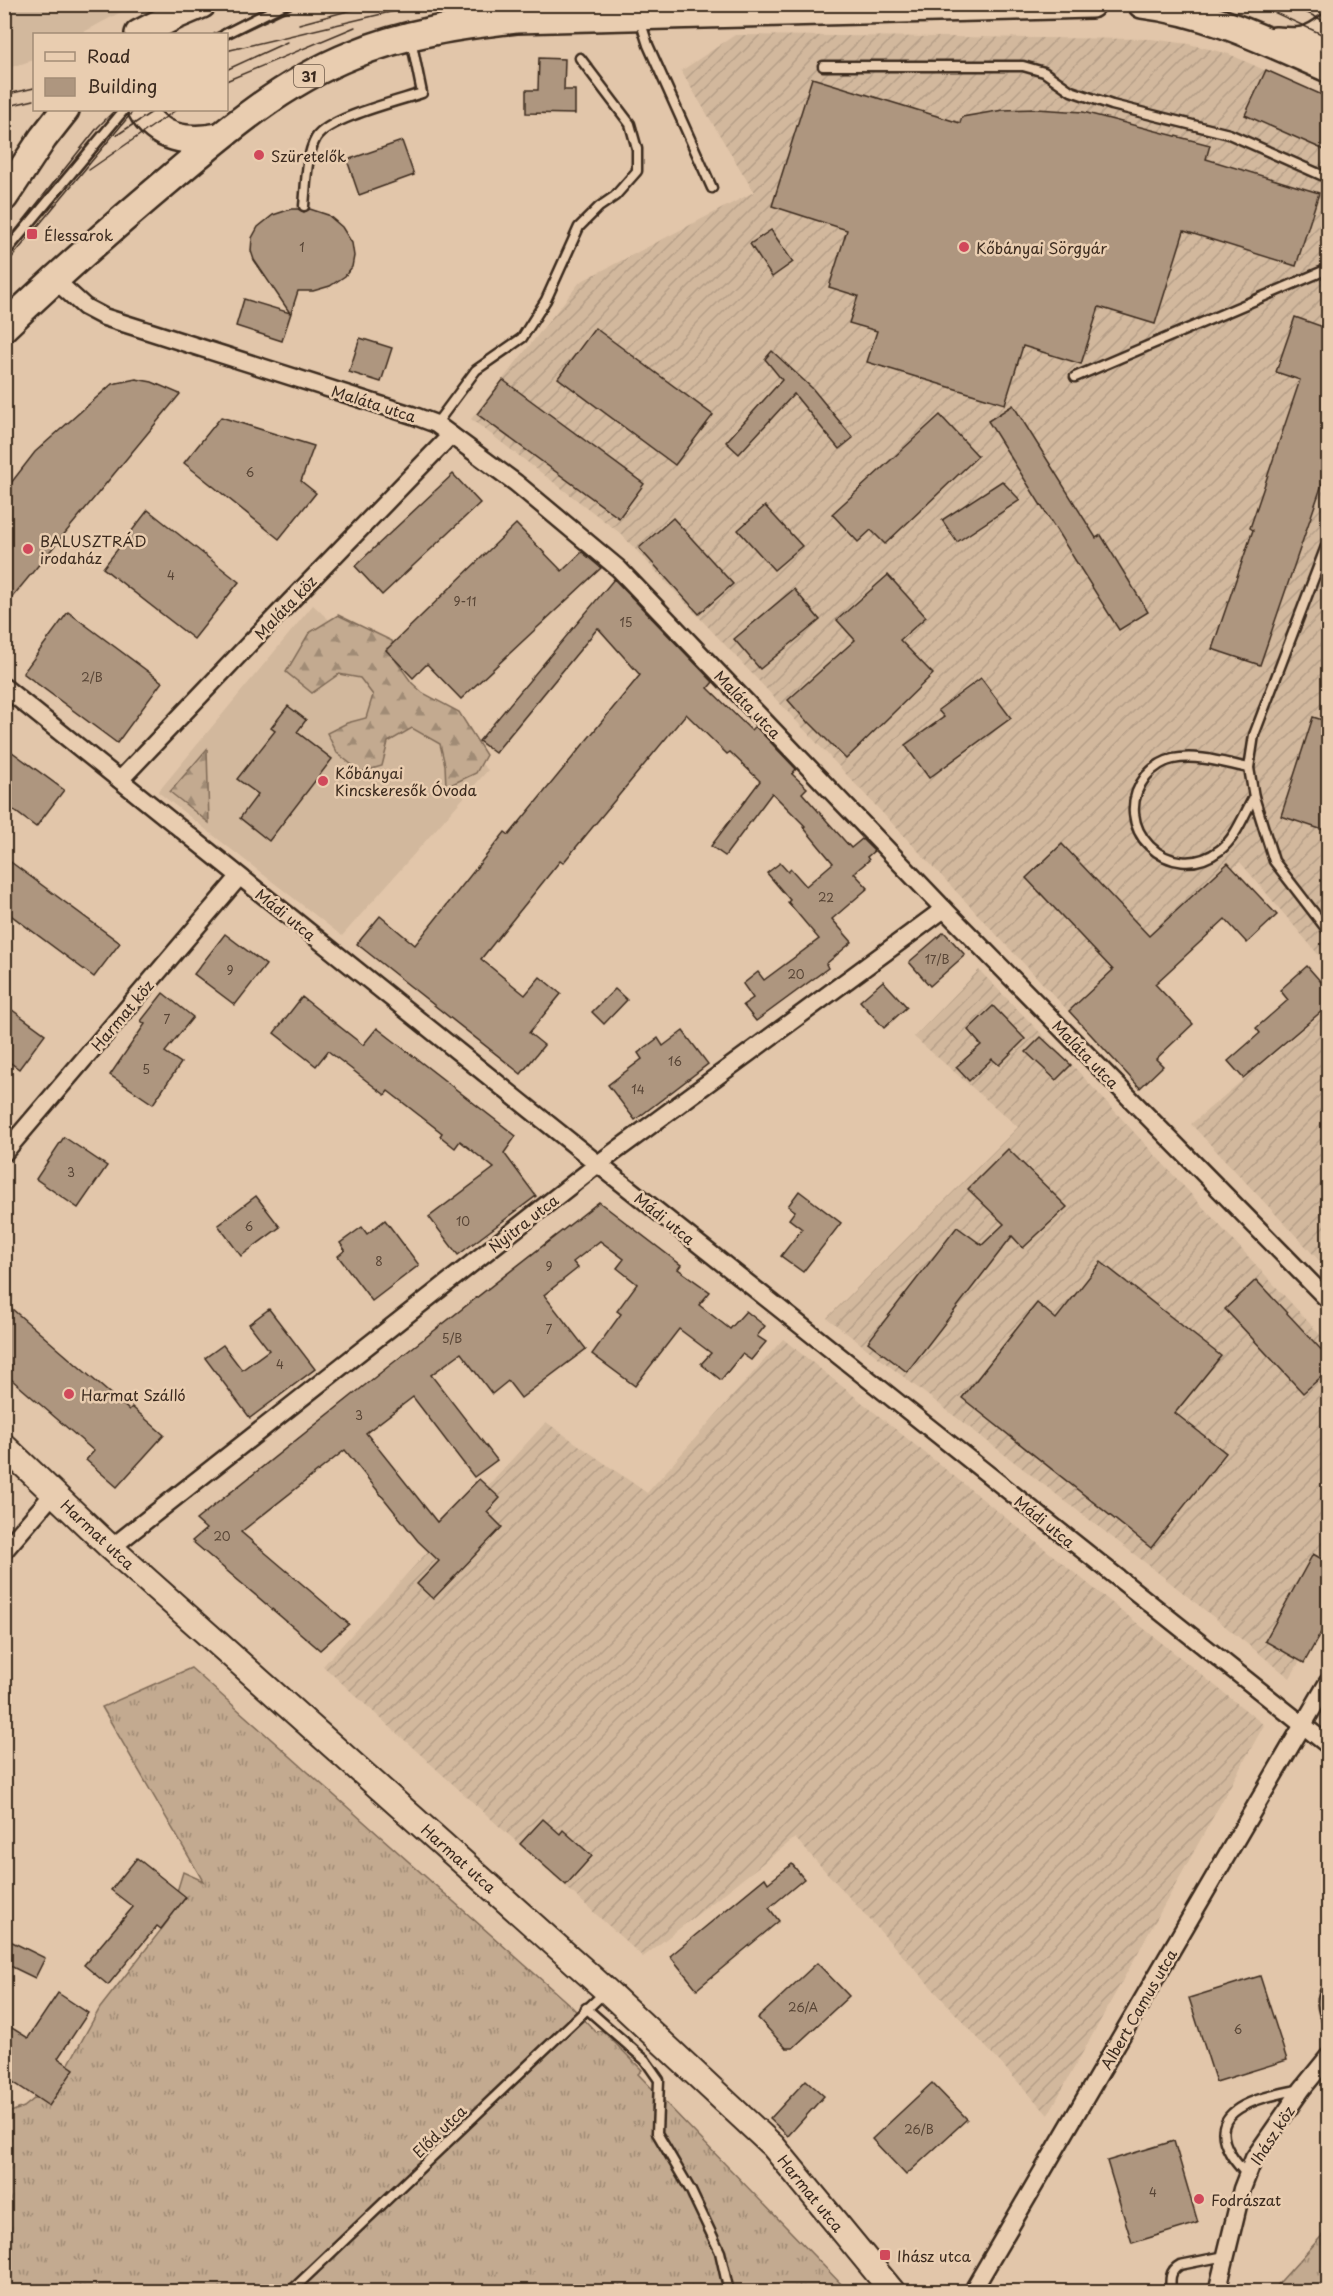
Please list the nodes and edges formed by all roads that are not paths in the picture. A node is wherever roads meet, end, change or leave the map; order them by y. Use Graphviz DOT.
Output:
graph roads {
  1 [pos="202,4"];
  2 [pos="285,4"];
  3 [pos="1091,4"];
  4 [pos="1142,4"];
  5 [pos="639,17"];
  6 [pos="167,25"];
  7 [pos="1329,28"];
  8 [pos="142,33"];
  9 [pos="227,33"];
  10 [pos="410,36"];
  11 [pos="1265,40"];
  12 [pos="580,58"];
  13 [pos="823,66"];
  14 [pos="1329,68"];
  15 [pos="64,111"];
  16 [pos="123,111"];
  17 [pos="142,111"];
  18 [pos="219,137"];
  19 [pos="1329,178"];
  20 [pos="712,188"];
  21 [pos="4,197"];
  22 [pos="304,206"];
  23 [pos="4,254"];
  24 [pos="1329,269"];
  25 [pos="55,280"];
  26 [pos="4,327"];
  27 [pos="1075,377"];
  28 [pos="436,424"];
  29 [pos="452,435"];
  30 [pos="1329,541"];
  31 [pos="4,687"];
  32 [pos="1249,768"];
  33 [pos="120,780"];
  34 [pos="1254,797"];
  35 [pos="239,876"];
  36 [pos="944,909"];
  37 [pos="1329,931"];
  38 [pos="4,1153"];
  39 [pos="598,1164"];
  40 [pos="1329,1300"];
  41 [pos="4,1446"];
  42 [pos="54,1493"];
  43 [pos="111,1548"];
  44 [pos="4,1551"];
  45 [pos="1329,1682"];
  46 [pos="1303,1727"];
  47 [pos="1329,1745"];
  48 [pos="1329,1988"];
  49 [pos="607,1991"];
  50 [pos="586,2008"];
  51 [pos="1329,2022"];
  52 [pos="1329,2057"];
  53 [pos="1302,2089"];
  54 [pos="1247,2175"];
  55 [pos="1225,2256"];
  56 [pos="290,2292"];
  57 [pos="729,2292"];
  58 [pos="893,2292"];
  59 [pos="972,2292"];
  60 [pos="1171,2292"];
  61 [pos="1216,2292"];
  1 -- 6 [label="main road"];
  2 -- 9 [label="lane"];
  3 -- 5 [label="main road, 31"];
  4 -- 11 [label="main road"];
  5 -- 10 [label="main road, 31"];
  5 -- 20 [label="lane"];
  6 -- 8 [label="main road"];
  7 -- 11 [label="main road"];
  10 -- 18 [label="main road, 31"];
  10 -- 22 [label="lane"];
  11 -- 14 [label="main road"];
  12 -- 28 [label="lane"];
  13 -- 19 [label="lane"];
  15 -- 21 [label="main road"];
  16 -- 23 [label="lane"];
  17 -- 18 [label="main road"];
  18 -- 25 [label="main road, 31"];
  24 -- 27 [label="lane"];
  25 -- 26 [label="main road, 31"];
  25 -- 28 [label="street, Maláta utca"];
  28 -- 29 [label="street, Maláta utca"];
  29 -- 33 [label="street, Maláta köz"];
  29 -- 36 [label="street, Maláta utca"];
  30 -- 32 [label="lane"];
  31 -- 33 [label="street, Mádi utca"];
  32 -- 34 [label="lane"];
  32 -- 34 [label="lane"];
  33 -- 35 [label="street, Mádi utca"];
  34 -- 37 [label="lane"];
  35 -- 38 [label="street, Harmat köz"];
  35 -- 39 [label="street, Mádi utca"];
  36 -- 39 [label="street, Nyitra utca"];
  36 -- 40 [label="street, Maláta utca"];
  39 -- 43 [label="street, Nyitra utca"];
  39 -- 46 [label="street, Mádi utca"];
  41 -- 42 [label="street, Harmat utca"];
  42 -- 43 [label="street, Harmat utca"];
  42 -- 44 [label="street"];
  43 -- 49 [label="street, Harmat utca"];
  45 -- 46 [label="street, Albert Camus utca"];
  46 -- 47 [label="street, Mádi utca"];
  46 -- 59 [label="street, Albert Camus utca"];
  48 -- 51 [label="lane"];
  49 -- 50 [label="lane, Előd utca"];
  49 -- 58 [label="street, Harmat utca"];
  50 -- 56 [label="lane, Előd utca"];
  50 -- 57 [label="lane"];
  52 -- 53 [label="street, Ihász köz"];
  53 -- 54 [label="street, Ihász köz"];
  53 -- 54 [label="lane"];
  54 -- 55 [label="street, Ihász köz"];
  55 -- 60 [label="lane"];
  55 -- 61 [label="street, Ihász köz"];
}
